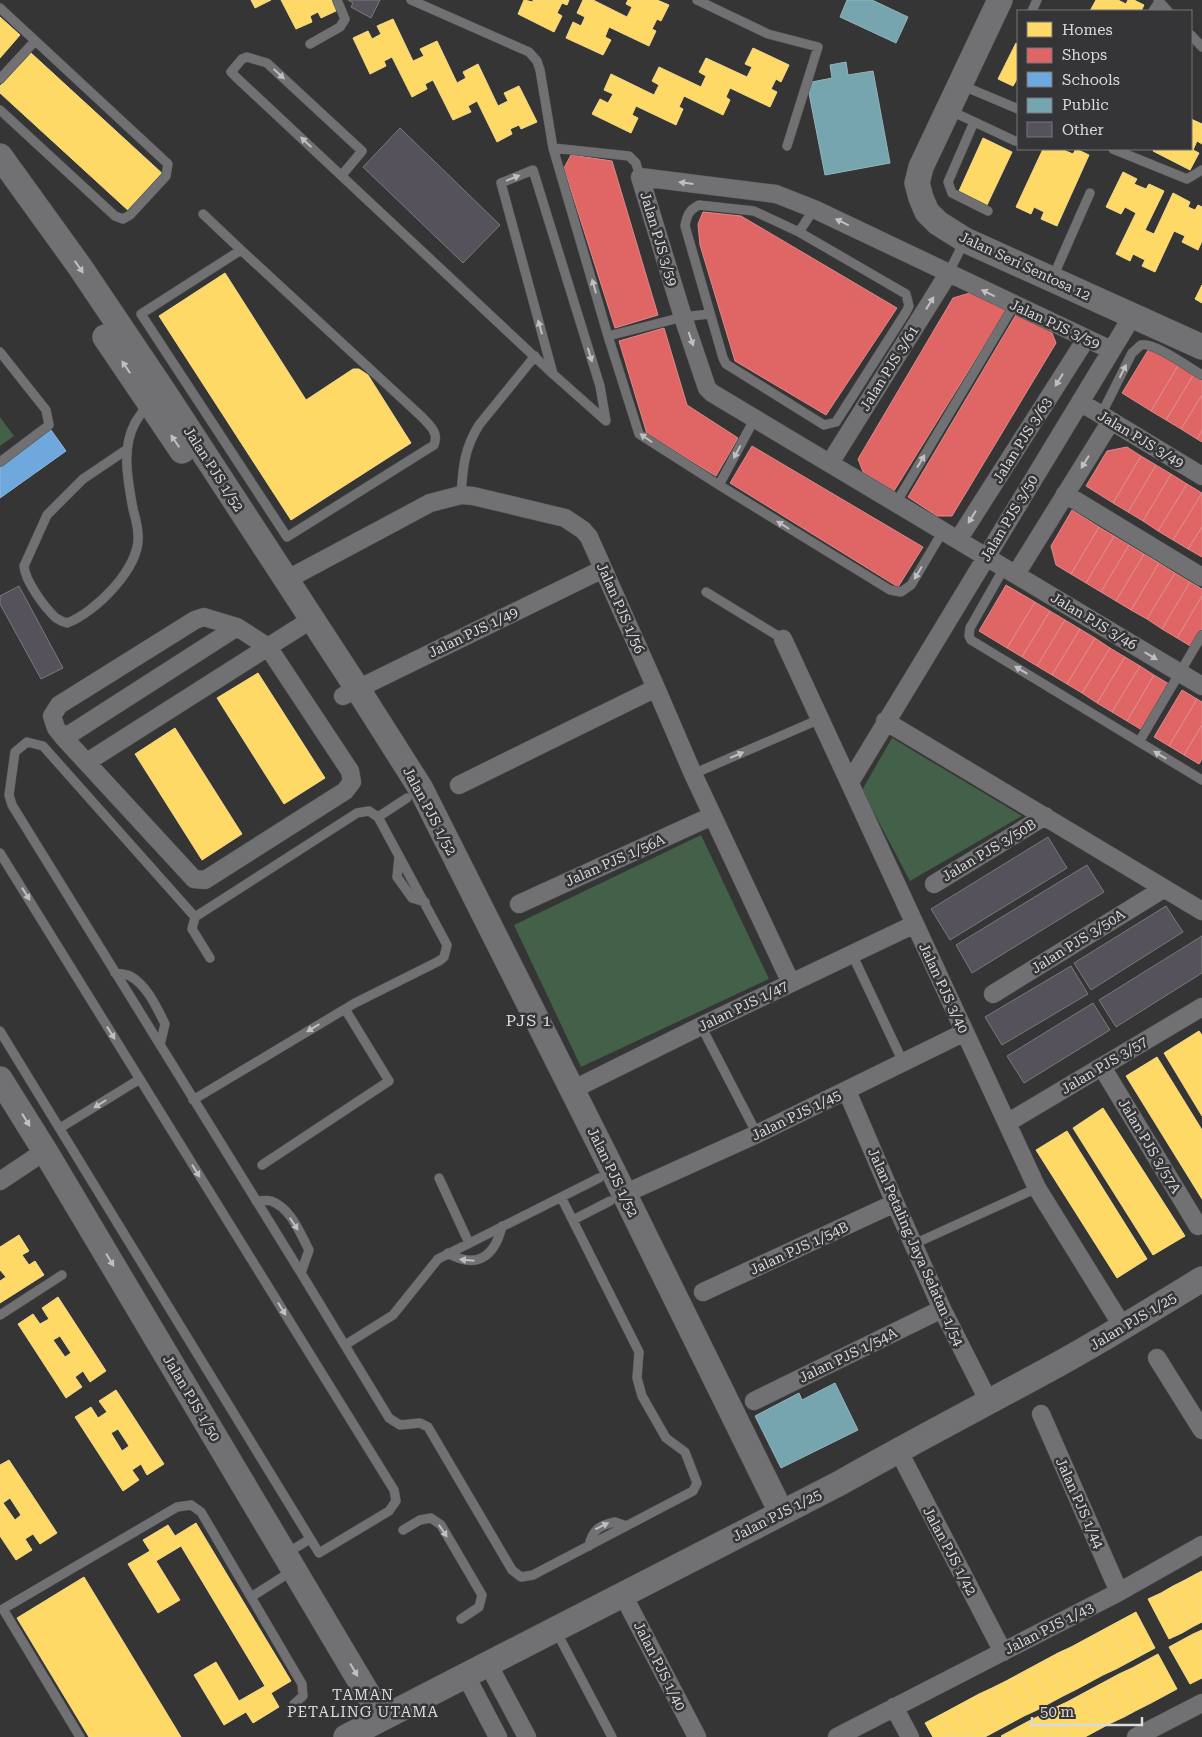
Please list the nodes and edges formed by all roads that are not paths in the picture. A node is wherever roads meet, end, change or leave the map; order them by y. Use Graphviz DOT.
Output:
graph roads {
  1 [pos="337,0"];
  2 [pos="410,0"];
  3 [pos="697,0"];
  4 [pos="1000,0"];
  5 [pos="1158,1"];
  6 [pos="0,8"];
  7 [pos="1167,10"];
  8 [pos="1192,36"];
  9 [pos="36,41"];
  10 [pos="310,44"];
  11 [pos="1202,46"];
  12 [pos="0,80"];
  13 [pos="961,85"];
  14 [pos="1017,109"];
  15 [pos="0,110"];
  16 [pos="949,110"];
  17 [pos="974,122"];
  18 [pos="1015,141"];
  19 [pos="787,146"];
  20 [pos="553,148"];
  21 [pos="1115,150"];
  22 [pos="0,156"];
  23 [pos="1202,170"];
  24 [pos="342,175"];
  25 [pos="0,177"];
  26 [pos="640,177"];
  27 [pos="1090,193"];
  28 [pos="814,208"];
  29 [pos="988,211"];
  30 [pos="203,214"];
  31 [pos="799,232"];
  32 [pos="965,240"];
  33 [pos="241,250"];
  34 [pos="948,274"];
  35 [pos="1052,279"];
  36 [pos="1014,305"];
  37 [pos="709,314"];
  38 [pos="1133,315"];
  39 [pos="683,318"];
  40 [pos="608,336"];
  41 [pos="1086,339"];
  42 [pos="1202,347"];
  43 [pos="1111,350"];
  44 [pos="0,352"];
  45 [pos="535,356"];
  46 [pos="888,356"];
  47 [pos="553,374"];
  48 [pos="1202,375"];
  49 [pos="166,391"];
  50 [pos="1080,402"];
  51 [pos="755,418"];
  52 [pos="1106,418"];
  53 [pos="126,450"];
  54 [pos="0,462"];
  55 [pos="830,463"];
  56 [pos="1202,476"];
  57 [pos="719,485"];
  58 [pos="1065,494"];
  59 [pos="461,496"];
  60 [pos="896,503"];
  61 [pos="951,536"];
  62 [pos="986,557"];
  63 [pos="603,569"];
  64 [pos="1010,571"];
  65 [pos="1202,577"];
  66 [pos="286,580"];
  67 [pos="706,592"];
  68 [pos="305,624"];
  69 [pos="238,626"];
  70 [pos="1202,635"];
  71 [pos="783,639"];
  72 [pos="268,647"];
  73 [pos="1179,672"];
  74 [pos="1202,686"];
  75 [pos="656,688"];
  76 [pos="350,692"];
  77 [pos="820,719"];
  78 [pos="885,721"];
  79 [pos="64,738"];
  80 [pos="1139,742"];
  81 [pos="87,762"];
  82 [pos="693,774"];
  83 [pos="1202,780"];
  84 [pos="850,782"];
  85 [pos="459,785"];
  86 [pos="414,793"];
  87 [pos="712,816"];
  88 [pos="1045,816"];
  89 [pos="378,817"];
  90 [pos="0,853"];
  91 [pos="934,884"];
  92 [pos="1163,889"];
  93 [pos="519,904"];
  94 [pos="1202,911"];
  95 [pos="195,918"];
  96 [pos="915,924"];
  97 [pos="852,954"];
  98 [pos="210,958"];
  99 [pos="115,973"];
  100 [pos="791,983"];
  101 [pos="993,994"];
  102 [pos="1202,1008"];
  103 [pos="345,1009"];
  104 [pos="701,1026"];
  105 [pos="0,1031"];
  106 [pos="964,1032"];
  107 [pos="160,1045"];
  108 [pos="903,1062"];
  109 [pos="1102,1067"];
  110 [pos="0,1079"];
  111 [pos="140,1079"];
  112 [pos="572,1090"];
  113 [pos="847,1091"];
  114 [pos="194,1100"];
  115 [pos="0,1111"];
  116 [pos="1007,1123"];
  117 [pos="60,1128"];
  118 [pos="757,1134"];
  119 [pos="38,1156"];
  120 [pos="262,1165"];
  121 [pos="2,1175"];
  122 [pos="606,1175"];
  123 [pos="439,1178"];
  124 [pos="1037,1188"];
  125 [pos="561,1197"];
  126 [pos="617,1198"];
  127 [pos="256,1201"];
  128 [pos="895,1203"];
  129 [pos="572,1220"];
  130 [pos="502,1226"];
  131 [pos="1198,1226"];
  132 [pos="469,1243"];
  133 [pos="914,1244"];
  134 [pos="448,1253"];
  135 [pos="302,1273"];
  136 [pos="62,1275"];
  137 [pos="1202,1279"];
  138 [pos="703,1292"];
  139 [pos="942,1309"];
  140 [pos="0,1315"];
  141 [pos="1123,1327"];
  142 [pos="345,1345"];
  143 [pos="1157,1358"];
  144 [pos="754,1401"];
  145 [pos="988,1402"];
  146 [pos="1040,1414"];
  147 [pos="1202,1430"];
  148 [pos="898,1450"];
  149 [pos="774,1516"];
  150 [pos="403,1530"];
  151 [pos="310,1539"];
  152 [pos="1202,1545"];
  153 [pos="287,1567"];
  154 [pos="1119,1592"];
  155 [pos="624,1595"];
  156 [pos="251,1597"];
  157 [pos="2,1606"];
  158 [pos="461,1619"];
  159 [pos="555,1630"];
  160 [pos="1003,1652"];
  161 [pos="488,1664"];
  162 [pos="466,1676"];
  163 [pos="1202,1703"];
  164 [pos="294,1704"];
  165 [pos="894,1707"];
  166 [pos="365,1727"];
  167 [pos="80,1737"];
  168 [pos="498,1737"];
  169 [pos="527,1737"];
  170 [pos="612,1737"];
  171 [pos="697,1737"];
  172 [pos="837,1737"];
  173 [pos="910,1737"];
  174 [pos="1136,1737"];
  1 -- 10 [label="lane"];
  2 -- 20 [label="lane"];
  3 -- 19 [label="lane"];
  4 -- 13 [label="street, Jalan Seri Sentosa 12"];
  5 -- 7 [label="lane"];
  6 -- 9 [label="lane"];
  8 -- 11 [label="lane"];
  9 -- 12 [label="lane"];
  9 -- 15 [label="lane"];
  13 -- 14 [label="lane"];
  13 -- 16 [label="street, Jalan Seri Sentosa 12"];
  16 -- 17 [label="lane"];
  16 -- 32 [label="street, Jalan Seri Sentosa 12"];
  17 -- 18 [label="lane"];
  17 -- 29 [label="lane"];
  20 -- 26 [label="lane"];
  40 -- 20 [label="lane, one-way"];
  21 -- 23 [label="lane"];
  22 -- 49 [label="street, Jalan PJS 1/52, one-way"];
  24 -- 24 [label="lane, one-way"];
  24 -- 45 [label="lane"];
  49 -- 25 [label="street, Jalan PJS 1/52, one-way"];
  28 -- 26 [label="street, Jalan PJS 3/59, one-way"];
  26 -- 39 [label="street, Jalan PJS 3/59"];
  27 -- 35 [label="lane"];
  28 -- 31 [label="lane"];
  34 -- 28 [label="street, Jalan PJS 3/59, one-way"];
  30 -- 33 [label="lane"];
  31 -- 37 [label="lane"];
  31 -- 46 [label="lane"];
  32 -- 34 [label="lane"];
  32 -- 35 [label="street, Jalan Seri Sentosa 12"];
  33 -- 49 [label="lane"];
  33 -- 49 [label="lane"];
  36 -- 34 [label="street, Jalan PJS 3/59, one-way"];
  46 -- 34 [label="street, Jalan PJS 3/61, one-way"];
  35 -- 38 [label="street, Jalan Seri Sentosa 12"];
  36 -- 41 [label="street, Jalan PJS 3/59"];
  60 -- 36 [label="lane, one-way"];
  37 -- 39 [label="lane"];
  37 -- 46 [label="lane"];
  38 -- 42 [label="street, Jalan Seri Sentosa 12"];
  38 -- 43 [label="street, Jalan PJS 3/50"];
  39 -- 40 [label="lane"];
  39 -- 51 [label="street, Jalan PJS 3/59, one-way"];
  57 -- 40 [label="lane, one-way"];
  41 -- 43 [label="street, Jalan PJS 3/59"];
  41 -- 61 [label="street, Jalan PJS 3/63, one-way"];
  43 -- 50 [label="street, Jalan PJS 3/50"];
  44 -- 54 [label="lane"];
  45 -- 47 [label="lane"];
  45 -- 59 [label="lane"];
  46 -- 55 [label="street, Jalan PJS 3/61"];
  47 -- 47 [label="lane, one-way"];
  52 -- 48 [label="lane, one-way"];
  49 -- 53 [label="lane"];
  49 -- 66 [label="street, Jalan PJS 1/52"];
  68 -- 49 [label="street, Jalan PJS 1/52, one-way"];
  50 -- 52 [label="street, Jalan PJS 3/49"];
  50 -- 62 [label="street, Jalan PJS 3/50"];
  51 -- 55 [label="street, Jalan PJS 3/59"];
  51 -- 57 [label="lane, one-way"];
  52 -- 56 [label="street, Jalan PJS 3/49"];
  52 -- 58 [label="street, one-way"];
  53 -- 53 [label="lane"];
  55 -- 60 [label="street, Jalan PJS 3/59"];
  61 -- 57 [label="lane, one-way"];
  58 -- 64 [label="street"];
  58 -- 65 [label="street"];
  59 -- 63 [label="street, Jalan PJS 1/56"];
  59 -- 66 [label="street, Jalan PJS 1/56"];
  60 -- 61 [label="street, Jalan PJS 3/59"];
  61 -- 62 [label="street, Jalan PJS 3/59"];
  62 -- 64 [label="street, Jalan PJS 3/46"];
  62 -- 78 [label="street, Jalan PJS 3/50"];
  63 -- 75 [label="street, Jalan PJS 1/56"];
  63 -- 76 [label="street, Jalan PJS 1/49"];
  64 -- 73 [label="street, Jalan PJS 3/46, one-way"];
  80 -- 64 [label="lane, one-way"];
  66 -- 68 [label="street, Jalan PJS 1/52"];
  67 -- 71 [label="lane"];
  68 -- 72 [label="street"];
  68 -- 76 [label="street, Jalan PJS 1/52"];
  69 -- 72 [label="street"];
  69 -- 79 [label="street"];
  69 -- 79 [label="street"];
  70 -- 73 [label="lane"];
  71 -- 77 [label="street, Jalan PJS 3/40"];
  72 -- 81 [label="street"];
  72 -- 81 [label="street"];
  73 -- 74 [label="street, Jalan PJS 3/46"];
  73 -- 80 [label="lane"];
  75 -- 82 [label="street, Jalan PJS 1/56"];
  75 -- 85 [label="street"];
  76 -- 86 [label="street, Jalan PJS 1/52"];
  82 -- 77 [label="lane, one-way"];
  77 -- 84 [label="street, Jalan PJS 3/40"];
  78 -- 84 [label="street, Jalan PJS 3/50"];
  78 -- 88 [label="street"];
  79 -- 81 [label="street"];
  83 -- 80 [label="lane, one-way"];
  82 -- 87 [label="street, Jalan PJS 1/56"];
  84 -- 96 [label="street, Jalan PJS 3/40"];
  86 -- 89 [label="lane"];
  86 -- 112 [label="street, Jalan PJS 1/52"];
  86 -- 122 [label="street, Jalan PJS 1/52"];
  87 -- 93 [label="street, Jalan PJS 1/56A"];
  87 -- 100 [label="street, Jalan PJS 1/56"];
  88 -- 91 [label="street, Jalan PJS 3/50B"];
  88 -- 92 [label="street"];
  89 -- 95 [label="lane"];
  89 -- 103 [label="lane"];
  90 -- 111 [label="lane, one-way"];
  92 -- 94 [label="street"];
  92 -- 101 [label="street, Jalan PJS 3/50A"];
  95 -- 98 [label="lane"];
  95 -- 99 [label="lane"];
  96 -- 97 [label="street, Jalan PJS 1/47"];
  96 -- 106 [label="street, Jalan PJS 3/40"];
  97 -- 100 [label="street, Jalan PJS 1/47"];
  97 -- 108 [label="lane"];
  99 -- 107 [label="lane"];
  99 -- 107 [label="lane"];
  100 -- 104 [label="street, Jalan PJS 1/47"];
  102 -- 109 [label="street, Jalan PJS 3/57"];
  103 -- 114 [label="lane, one-way"];
  103 -- 120 [label="lane"];
  104 -- 112 [label="street, Jalan PJS 1/47"];
  104 -- 118 [label="lane"];
  105 -- 117 [label="lane"];
  106 -- 108 [label="street, Jalan PJS 1/45"];
  106 -- 116 [label="street, Jalan PJS 3/40"];
  107 -- 114 [label="lane"];
  108 -- 113 [label="street, Jalan PJS 1/45"];
  109 -- 116 [label="street, Jalan PJS 3/57"];
  109 -- 131 [label="street, Jalan PJS 3/57A"];
  110 -- 119 [label="street, Jalan PJS 1/50, one-way"];
  111 -- 117 [label="lane, one-way"];
  111 -- 151 [label="lane, one-way"];
  112 -- 122 [label="street, Jalan PJS 1/52"];
  113 -- 118 [label="street, Jalan PJS 1/45"];
  113 -- 128 [label="street, Jalan Petaling Jaya Selatan 1/54"];
  114 -- 127 [label="lane"];
  115 -- 119 [label="street, Jalan PJS 1/50"];
  116 -- 124 [label="street, Jalan PJS 3/40"];
  117 -- 151 [label="lane"];
  118 -- 126 [label="street, Jalan PJS 1/45"];
  119 -- 121 [label="street"];
  119 -- 153 [label="street, Jalan PJS 1/50"];
  122 -- 125 [label="lane"];
  122 -- 126 [label="street, Jalan PJS 1/52"];
  123 -- 132 [label="lane"];
  124 -- 133 [label="lane"];
  124 -- 141 [label="street, Jalan PJS 3/40"];
  125 -- 129 [label="lane"];
  125 -- 130 [label="lane"];
  126 -- 129 [label="lane"];
  126 -- 149 [label="street, Jalan PJS 1/52"];
  127 -- 135 [label="lane"];
  127 -- 135 [label="lane, one-way"];
  128 -- 133 [label="street, Jalan Petaling Jaya Selatan 1/54"];
  128 -- 138 [label="street, Jalan PJS 1/54B"];
  129 -- 142 [label="lane"];
  130 -- 132 [label="lane"];
  130 -- 134 [label="lane, one-way"];
  132 -- 134 [label="lane"];
  133 -- 139 [label="street, Jalan Petaling Jaya Selatan 1/54"];
  134 -- 142 [label="lane"];
  135 -- 142 [label="lane"];
  136 -- 140 [label="lane"];
  137 -- 141 [label="street, Jalan PJS 1/25"];
  139 -- 144 [label="street, Jalan PJS 1/54A"];
  139 -- 145 [label="street, Jalan Petaling Jaya Selatan 1/54"];
  141 -- 145 [label="street, Jalan PJS 1/25"];
  143 -- 147 [label="street"];
  145 -- 148 [label="street, Jalan PJS 1/25"];
  146 -- 154 [label="street, Jalan PJS 1/44"];
  148 -- 149 [label="street, Jalan PJS 1/25"];
  148 -- 160 [label="street, Jalan PJS 1/42"];
  149 -- 155 [label="street, Jalan PJS 1/25"];
  150 -- 158 [label="lane, one-way"];
  151 -- 153 [label="lane"];
  152 -- 154 [label="street, Jalan PJS 1/43"];
  153 -- 156 [label="lane"];
  153 -- 166 [label="street, Jalan PJS 1/50"];
  154 -- 160 [label="street, Jalan PJS 1/43"];
  155 -- 159 [label="street, Jalan PJS 1/25"];
  155 -- 171 [label="street, Jalan PJS 1/40"];
  156 -- 157 [label="lane"];
  156 -- 164 [label="lane"];
  157 -- 167 [label="lane"];
  159 -- 161 [label="street, Jalan PJS 1/25"];
  159 -- 170 [label="lane"];
  160 -- 165 [label="street, Jalan PJS 1/43"];
  161 -- 162 [label="street, Jalan PJS 1/25"];
  161 -- 169 [label="street"];
  162 -- 166 [label="street, Jalan PJS 1/25"];
  162 -- 168 [label="street"];
  163 -- 174 [label="street"];
  165 -- 172 [label="street, Jalan PJS 1/43"];
  165 -- 173 [label="street"];
}
